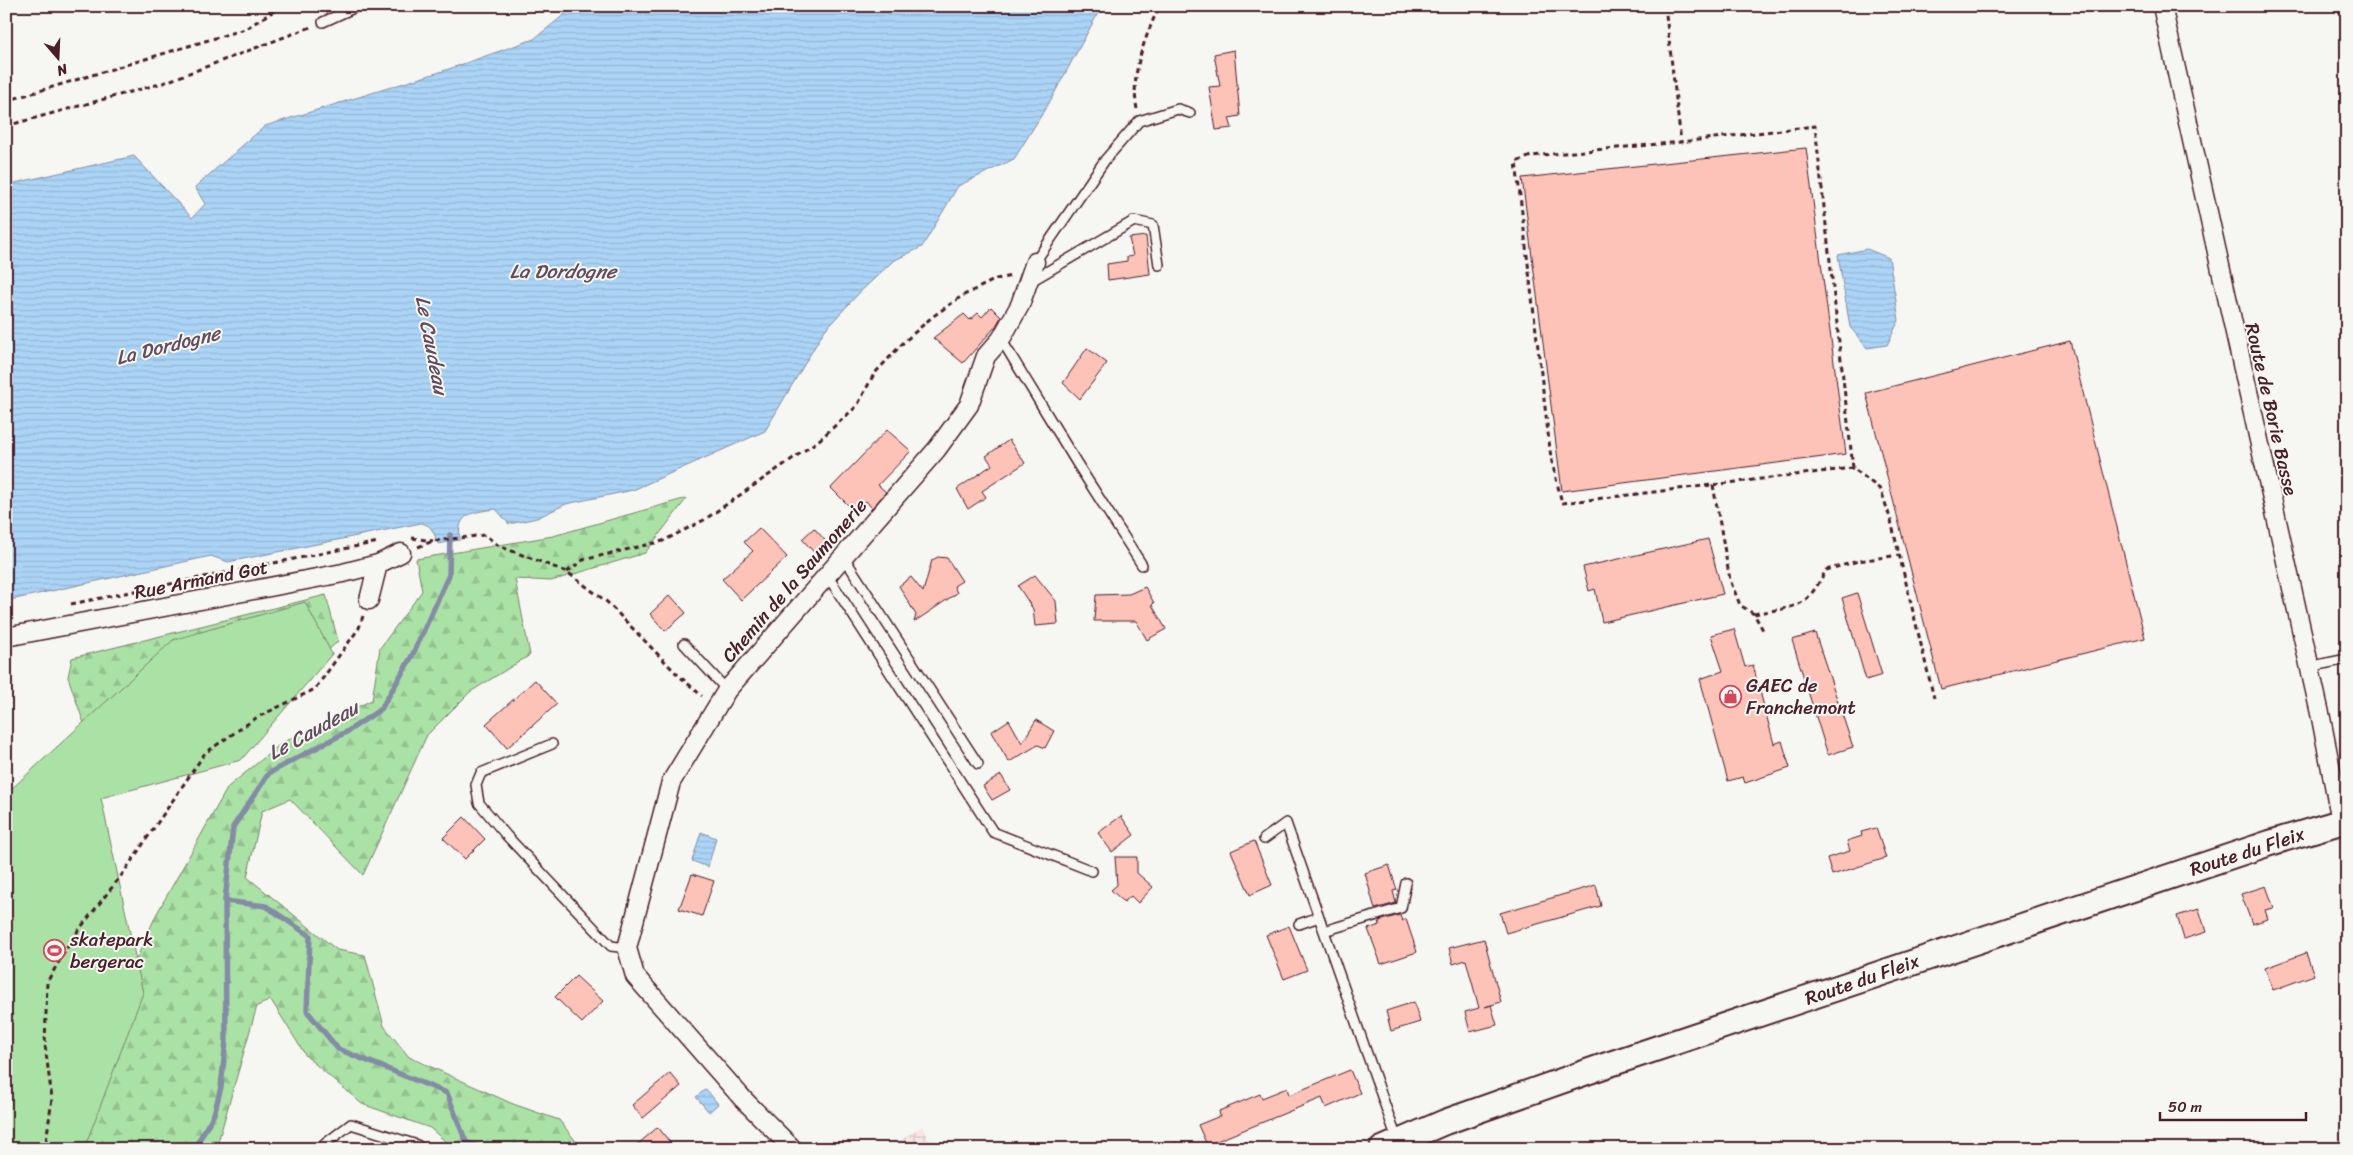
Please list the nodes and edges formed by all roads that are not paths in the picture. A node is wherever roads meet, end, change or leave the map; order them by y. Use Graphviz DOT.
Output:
graph roads {
  1 [pos="358,6"];
  2 [pos="2162,6"];
  3 [pos="323,22"];
  4 [pos="1190,113"];
  5 [pos="1159,266"];
  6 [pos="1030,273"];
  7 [pos="1001,339"];
  8 [pos="405,546"];
  9 [pos="843,556"];
  10 [pos="378,564"];
  11 [pos="1142,565"];
  12 [pos="827,575"];
  13 [pos="369,600"];
  14 [pos="6,637"];
  15 [pos="684,644"];
  16 [pos="2347,658"];
  17 [pos="2308,667"];
  18 [pos="728,690"];
  19 [pos="552,744"];
  20 [pos="978,764"];
  21 [pos="2344,821"];
  22 [pos="1264,839"];
  23 [pos="1092,871"];
  24 [pos="1406,883"];
  25 [pos="1319,917"];
  26 [pos="1299,924"];
  27 [pos="1324,931"];
  28 [pos="627,948"];
  29 [pos="1390,1145"];
  30 [pos="318,1149"];
  31 [pos="421,1149"];
  32 [pos="793,1149"];
  1 -- 3 [label="lane"];
  2 -- 17 [label="street, Route de Borie Basse"];
  4 -- 6 [label="lane"];
  5 -- 6 [label="lane"];
  6 -- 7 [label="street, Chemin de la Saumonerie"];
  7 -- 9 [label="street, Chemin de la Saumonerie"];
  7 -- 11 [label="lane"];
  8 -- 10 [label="street, Rue Armand Got"];
  9 -- 12 [label="street, Chemin de la Saumonerie"];
  9 -- 20 [label="lane"];
  10 -- 13 [label="street"];
  10 -- 14 [label="street, Rue Armand Got"];
  12 -- 18 [label="street, Chemin de la Saumonerie"];
  12 -- 23 [label="lane"];
  15 -- 18 [label="lane"];
  16 -- 17 [label="lane"];
  17 -- 21 [label="street, Route de Borie Basse"];
  18 -- 28 [label="street, Chemin de la Saumonerie"];
  19 -- 28 [label="lane"];
  21 -- 29 [label="main road, Route du Fleix"];
  22 -- 25 [label="lane"];
  24 -- 27 [label="lane"];
  25 -- 26 [label="lane"];
  25 -- 27 [label="lane"];
  27 -- 29 [label="lane"];
  28 -- 32 [label="street"];
  30 -- 31 [label="lane"];
}
